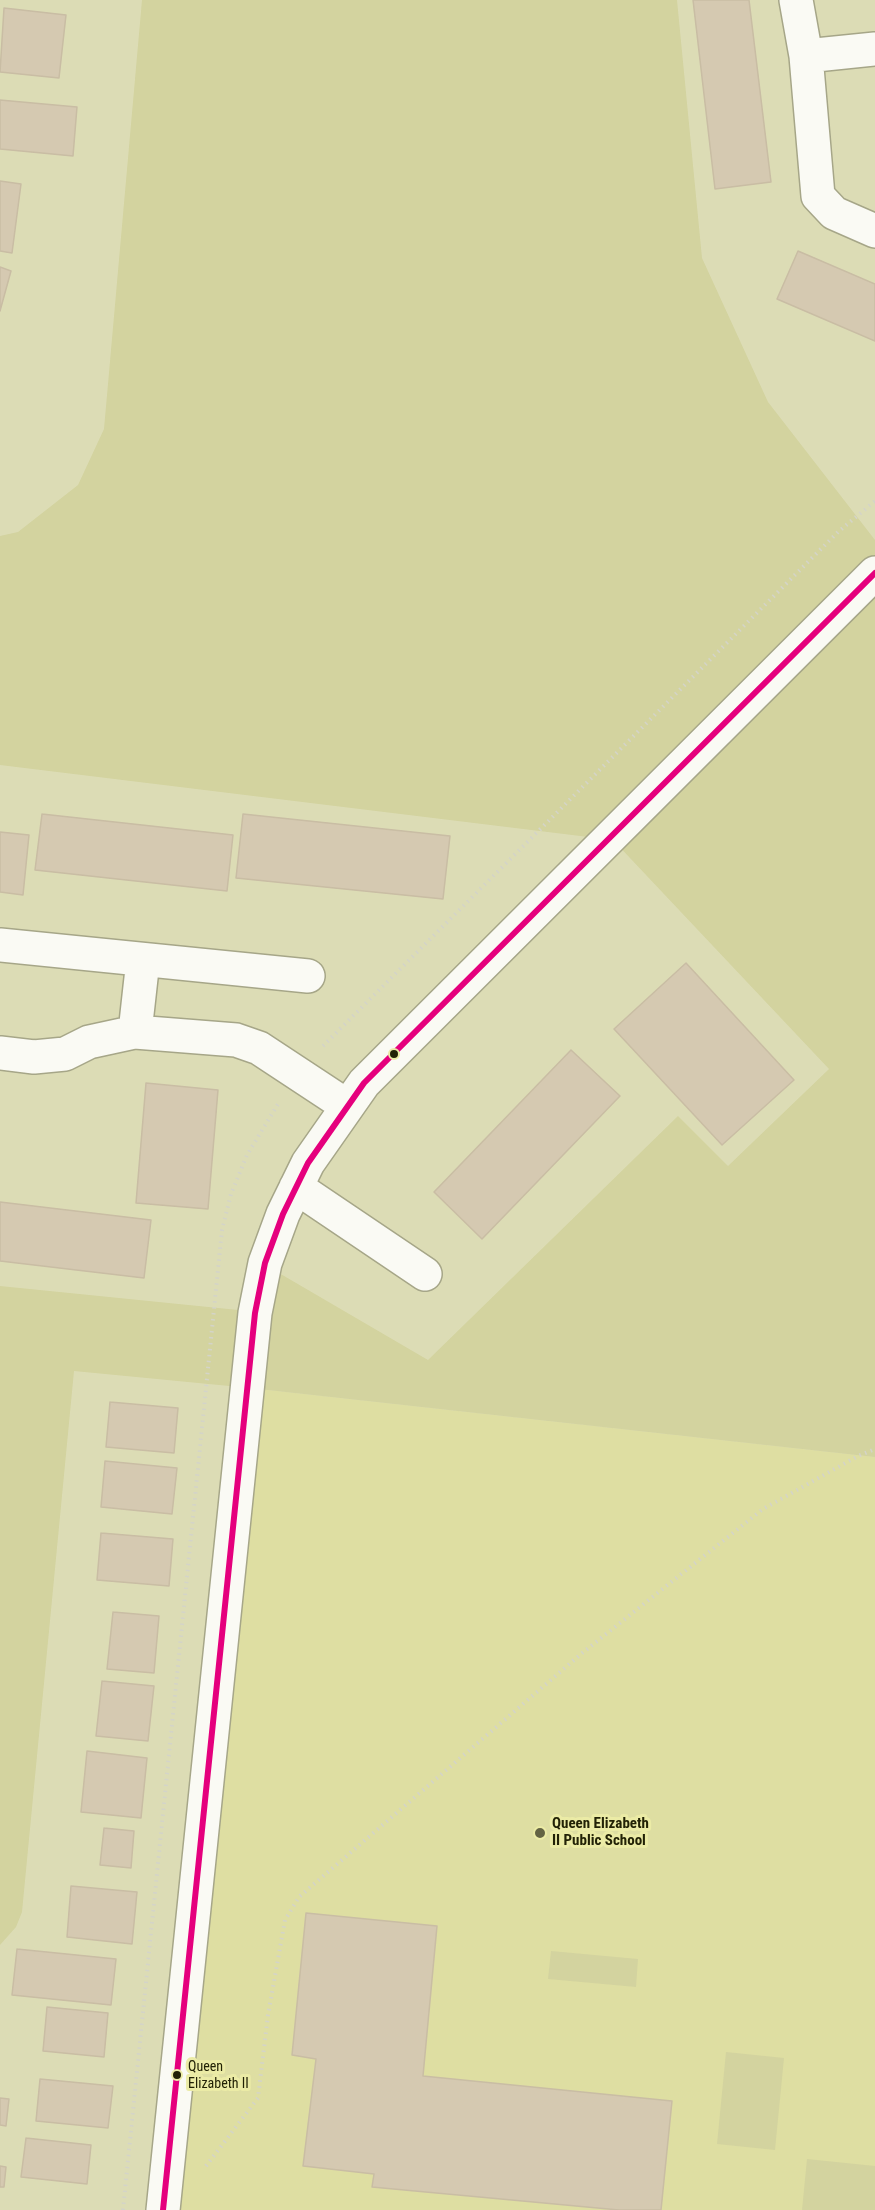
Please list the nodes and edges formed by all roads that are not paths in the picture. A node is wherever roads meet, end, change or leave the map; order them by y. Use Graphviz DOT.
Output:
graph roads {
  1 [pos="796,0"];
  2 [pos="875,49"];
  3 [pos="806,56"];
  4 [pos="875,231"];
  5 [pos="875,573"];
  6 [pos="0,945"];
  7 [pos="143,960"];
  8 [pos="308,976"];
  9 [pos="135,1032"];
  10 [pos="0,1053"];
  11 [pos="347,1106"];
  12 [pos="296,1187"];
  13 [pos="425,1274"];
  14 [pos="163,2210"];
  1 -- 3 [label="street"];
  2 -- 3 [label="street"];
  3 -- 4 [label="street"];
  5 -- 11 [label="street"];
  6 -- 7 [label="street"];
  7 -- 8 [label="street"];
  7 -- 9 [label="street"];
  9 -- 10 [label="street"];
  9 -- 11 [label="street"];
  11 -- 12 [label="street"];
  12 -- 13 [label="street"];
  12 -- 14 [label="street"];
}
